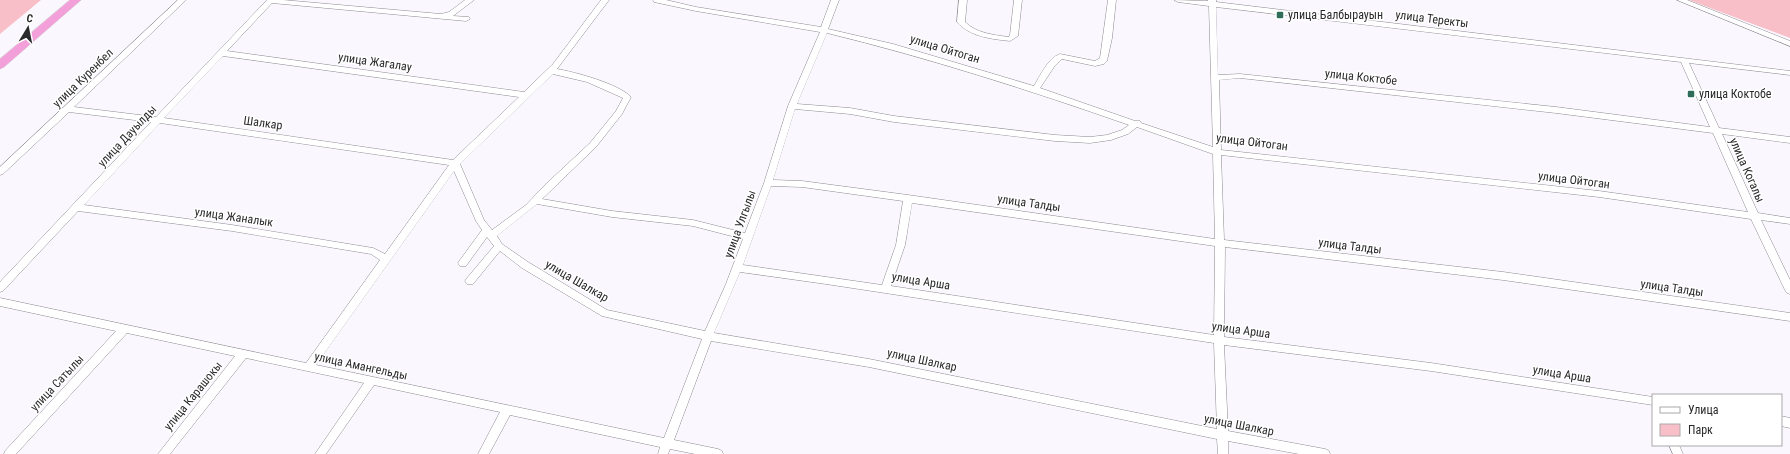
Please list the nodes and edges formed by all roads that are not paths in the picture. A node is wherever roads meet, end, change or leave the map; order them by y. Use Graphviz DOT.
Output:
graph roads {
  1 [pos="64,0"];
  2 [pos="76,0"];
  3 [pos="182,0"];
  4 [pos="271,0"];
  5 [pos="470,0"];
  6 [pos="605,0"];
  7 [pos="657,0"];
  8 [pos="835,0"];
  9 [pos="963,0"];
  10 [pos="1018,0"];
  11 [pos="1112,0"];
  12 [pos="1178,0"];
  13 [pos="1681,0"];
  14 [pos="1212,2"];
  15 [pos="438,16"];
  16 [pos="466,19"];
  17 [pos="824,30"];
  18 [pos="1790,44"];
  19 [pos="221,53"];
  20 [pos="0,54"];
  21 [pos="1684,60"];
  22 [pos="0,65"];
  23 [pos="551,71"];
  24 [pos="1790,72"];
  25 [pos="1215,78"];
  26 [pos="1035,90"];
  27 [pos="526,95"];
  28 [pos="792,106"];
  29 [pos="67,109"];
  30 [pos="158,120"];
  31 [pos="1137,124"];
  32 [pos="1716,131"];
  33 [pos="1790,140"];
  34 [pos="1217,152"];
  35 [pos="455,163"];
  36 [pos="0,172"];
  37 [pos="768,182"];
  38 [pos="908,198"];
  39 [pos="535,201"];
  40 [pos="76,207"];
  41 [pos="1754,216"];
  42 [pos="1790,221"];
  43 [pos="489,233"];
  44 [pos="748,237"];
  45 [pos="1220,243"];
  46 [pos="499,246"];
  47 [pos="386,259"];
  48 [pos="463,263"];
  49 [pos="737,268"];
  50 [pos="470,281"];
  51 [pos="0,288"];
  52 [pos="885,289"];
  53 [pos="1790,290"];
  54 [pos="0,302"];
  55 [pos="1790,317"];
  56 [pos="124,329"];
  57 [pos="708,336"];
  58 [pos="1220,340"];
  59 [pos="243,354"];
  60 [pos="308,368"];
  61 [pos="371,381"];
  62 [pos="1652,401"];
  63 [pos="507,410"];
  64 [pos="1222,435"];
  65 [pos="664,449"];
  66 [pos="9,454"];
  67 [pos="163,454"];
  68 [pos="320,454"];
  69 [pos="483,454"];
  70 [pos="718,454"];
  71 [pos="1223,454"];
  72 [pos="1325,454"];
  1 -- 20 [label="highway"];
  2 -- 22 [label="highway"];
  3 -- 29 [label="street, улица Куренбел"];
  4 -- 15 [label="street"];
  4 -- 19 [label="street, улица Дауылды"];
  5 -- 15 [label="street"];
  6 -- 23 [label="street"];
  7 -- 17 [label="street, улица Ойтоган"];
  8 -- 17 [label="street, улица Улгылы"];
  9 -- 10 [label="street"];
  11 -- 26 [label="street"];
  12 -- 14 [label="street, улица Теректы"];
  13 -- 18 [label="street"];
  14 -- 21 [label="street, улица Теректы"];
  14 -- 25 [label="street"];
  15 -- 16 [label="street"];
  17 -- 26 [label="street, улица Ойтоган"];
  17 -- 28 [label="street, улица Улгылы"];
  19 -- 27 [label="street, улица Жагалау"];
  19 -- 30 [label="street, улица Дауылды"];
  21 -- 24 [label="street, улица Теректы"];
  21 -- 32 [label="street, улица Когалы"];
  23 -- 27 [label="street"];
  23 -- 39 [label="street"];
  25 -- 32 [label="street, улица Коктобе"];
  25 -- 34 [label="street"];
  26 -- 31 [label="street, улица Ойтоган"];
  27 -- 35 [label="street"];
  28 -- 31 [label="street"];
  28 -- 37 [label="street, улица Улгылы"];
  29 -- 30 [label="street, Шалкар"];
  29 -- 36 [label="street, улица Куренбел"];
  30 -- 35 [label="street, Шалкар"];
  30 -- 40 [label="street, улица Дауылды"];
  31 -- 34 [label="street, улица Ойтоган"];
  32 -- 33 [label="street, улица Коктобе"];
  32 -- 41 [label="street, улица Когалы"];
  34 -- 41 [label="street, улица Ойтоган"];
  34 -- 45 [label="street"];
  35 -- 43 [label="street, улица Шалкар"];
  35 -- 47 [label="street"];
  37 -- 38 [label="street, улица Талды"];
  37 -- 44 [label="street, улица Улгылы"];
  38 -- 45 [label="street, улица Талды"];
  38 -- 52 [label="street"];
  39 -- 43 [label="street"];
  39 -- 44 [label="street"];
  40 -- 47 [label="street, улица Жаналык"];
  40 -- 51 [label="street, улица Дауылды"];
  41 -- 42 [label="street, улица Ойтоган"];
  41 -- 53 [label="street, улица Когалы"];
  43 -- 46 [label="street, улица Шалкар"];
  43 -- 48 [label="street"];
  44 -- 49 [label="street, улица Улгылы"];
  45 -- 55 [label="street, улица Талды"];
  45 -- 58 [label="street"];
  46 -- 50 [label="street"];
  46 -- 57 [label="street, улица Шалкар"];
  47 -- 60 [label="street"];
  49 -- 52 [label="street, улица Арша"];
  49 -- 57 [label="street, улица Улгылы"];
  52 -- 58 [label="street, улица Арша"];
  54 -- 56 [label="street, улица Амангельды"];
  56 -- 59 [label="street, улица Амангельды"];
  56 -- 66 [label="street, улица Сатылы"];
  57 -- 64 [label="street, улица Шалкар"];
  57 -- 65 [label="street, улица Улгылы"];
  58 -- 62 [label="street, улица Арша"];
  58 -- 64 [label="street"];
  59 -- 60 [label="street, улица Амангельды"];
  59 -- 67 [label="street, улица Карашокы"];
  60 -- 61 [label="street, улица Амангельды"];
  61 -- 63 [label="street, улица Амангельды"];
  61 -- 68 [label="street"];
  63 -- 65 [label="street, улица Амангельды"];
  63 -- 69 [label="street"];
  64 -- 71 [label="street"];
  64 -- 72 [label="street, улица Шалкар"];
  65 -- 70 [label="street, улица Амангельды"];
}
